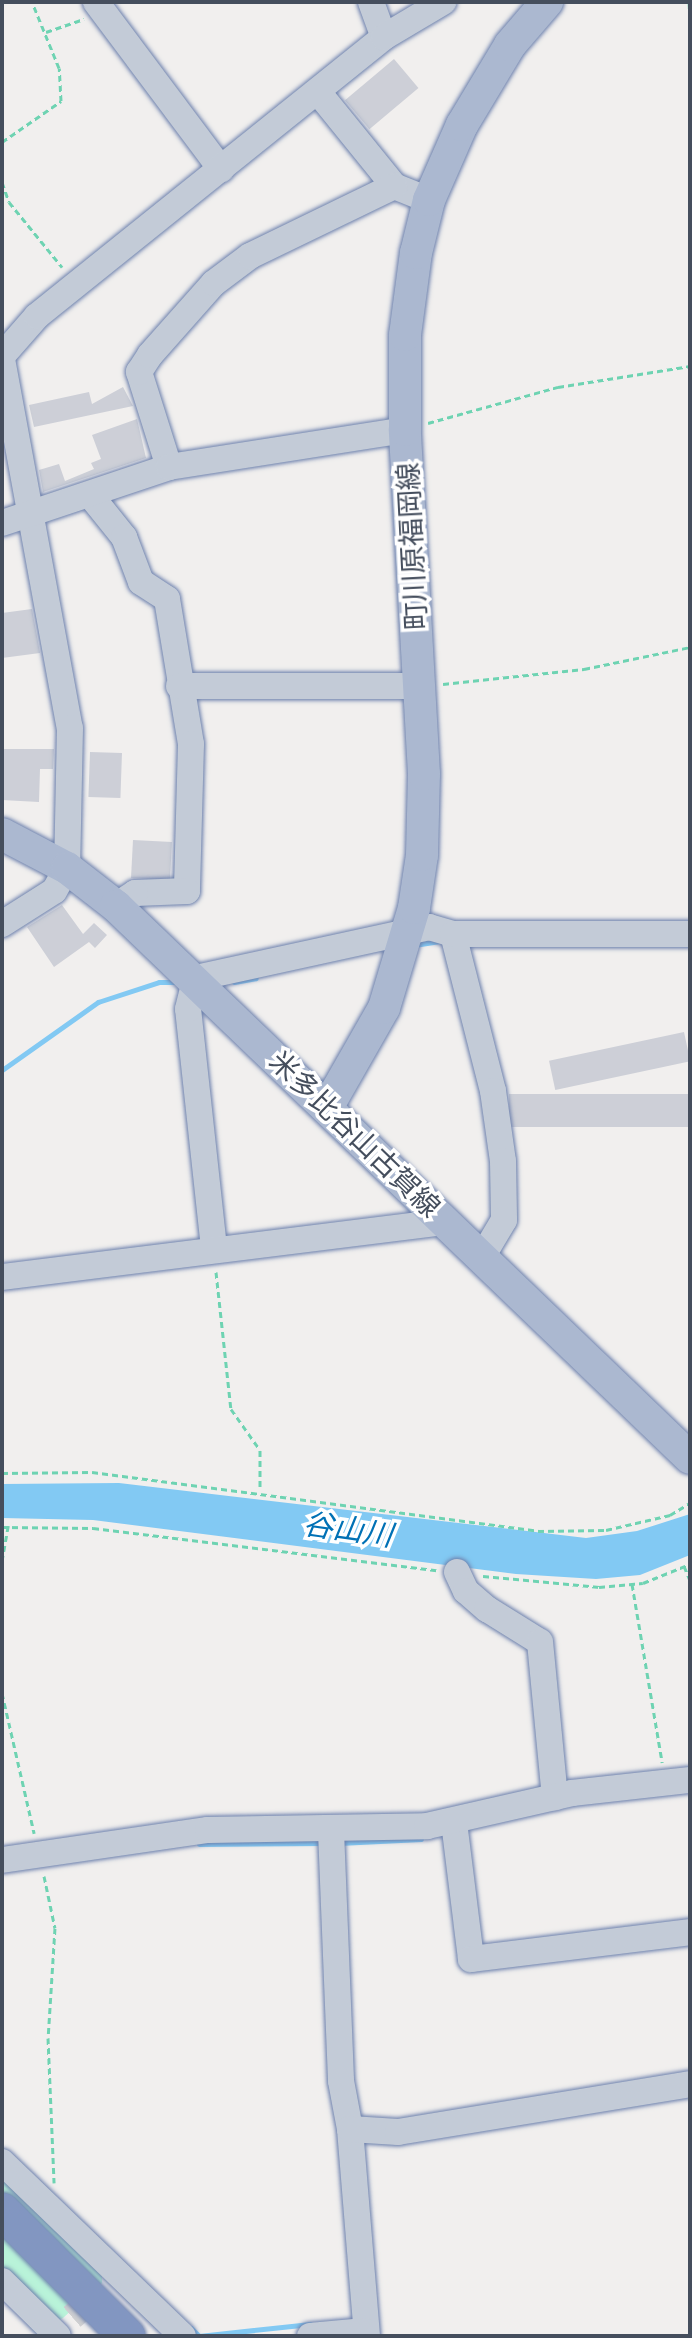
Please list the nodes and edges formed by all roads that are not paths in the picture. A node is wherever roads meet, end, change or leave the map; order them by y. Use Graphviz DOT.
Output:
graph roads {
  1 [pos="371,2"];
  2 [pos="443,2"];
  3 [pos="542,4"];
  4 [pos="99,7"];
  5 [pos="384,37"];
  6 [pos="318,92"];
  7 [pos="221,169"];
  8 [pos="394,186"];
  9 [pos="429,200"];
  10 [pos="2,358"];
  11 [pos="405,430"];
  12 [pos="169,467"];
  13 [pos="91,496"];
  14 [pos="32,513"];
  15 [pos="2,523"];
  16 [pos="179,686"];
  17 [pos="420,686"];
  18 [pos="2,834"];
  19 [pos="67,868"];
  20 [pos="116,906"];
  21 [pos="2,924"];
  22 [pos="453,934"];
  23 [pos="690,934"];
  24 [pos="407,935"];
  25 [pos="196,978"];
  26 [pos="328,1106"];
  27 [pos="445,1222"];
  28 [pos="214,1248"];
  29 [pos="482,1257"];
  30 [pos="2,1277"];
  31 [pos="690,1458"];
  32 [pos="457,1572"];
  33 [pos="678,1781"];
  34 [pos="555,1797"];
  35 [pos="454,1822"];
  36 [pos="331,1831"];
  37 [pos="2,1860"];
  38 [pos="690,1932"];
  39 [pos="690,2084"];
  40 [pos="350,2129"];
  41 [pos="2,2162"];
  42 [pos="2,2211"];
  43 [pos="2,2225"];
  44 [pos="2,2281"];
  45 [pos="62,2329"];
  46 [pos="366,2333"];
  47 [pos="114,2336"];
  48 [pos="127,2336"];
  49 [pos="183,2336"];
  50 [pos="310,2336"];
  1 -- 5 [label="street"];
  2 -- 5 [label="street"];
  3 -- 9 [label="main road, 町川原福岡線"];
  4 -- 7 [label="street"];
  5 -- 6 [label="street"];
  6 -- 7 [label="street"];
  6 -- 8 [label="street"];
  7 -- 10 [label="street"];
  8 -- 9 [label="street"];
  8 -- 12 [label="street"];
  9 -- 11 [label="main road, 町川原福岡線"];
  10 -- 14 [label="street"];
  11 -- 12 [label="street"];
  11 -- 17 [label="main road, 町川原福岡線"];
  12 -- 13 [label="street"];
  13 -- 14 [label="street"];
  13 -- 16 [label="street"];
  14 -- 15 [label="street"];
  14 -- 19 [label="street"];
  16 -- 17 [label="street"];
  16 -- 20 [label="street"];
  17 -- 24 [label="main road, 町川原福岡線"];
  18 -- 19 [label="main road, 米多比谷山古賀線"];
  19 -- 20 [label="main road, 米多比谷山古賀線"];
  19 -- 21 [label="street"];
  20 -- 25 [label="main road, 米多比谷山古賀線"];
  22 -- 23 [label="street"];
  22 -- 24 [label="street"];
  22 -- 29 [label="street"];
  24 -- 25 [label="street"];
  24 -- 26 [label="main road, 町川原福岡線"];
  25 -- 26 [label="main road, 米多比谷山古賀線"];
  25 -- 28 [label="street"];
  26 -- 27 [label="main road, 米多比谷山古賀線"];
  27 -- 28 [label="street"];
  27 -- 29 [label="main road, 米多比谷山古賀線"];
  28 -- 30 [label="street"];
  29 -- 31 [label="main road, 米多比谷山古賀線"];
  32 -- 34 [label="street"];
  33 -- 34 [label="street"];
  34 -- 35 [label="street"];
  35 -- 36 [label="street"];
  35 -- 38 [label="street"];
  36 -- 37 [label="street"];
  36 -- 40 [label="street"];
  39 -- 40 [label="street"];
  40 -- 46 [label="street"];
  41 -- 49 [label="street"];
  42 -- 48 [label="highway"];
  43 -- 47 [label="highway"];
  44 -- 45 [label="street"];
  46 -- 50 [label="street"];
}
